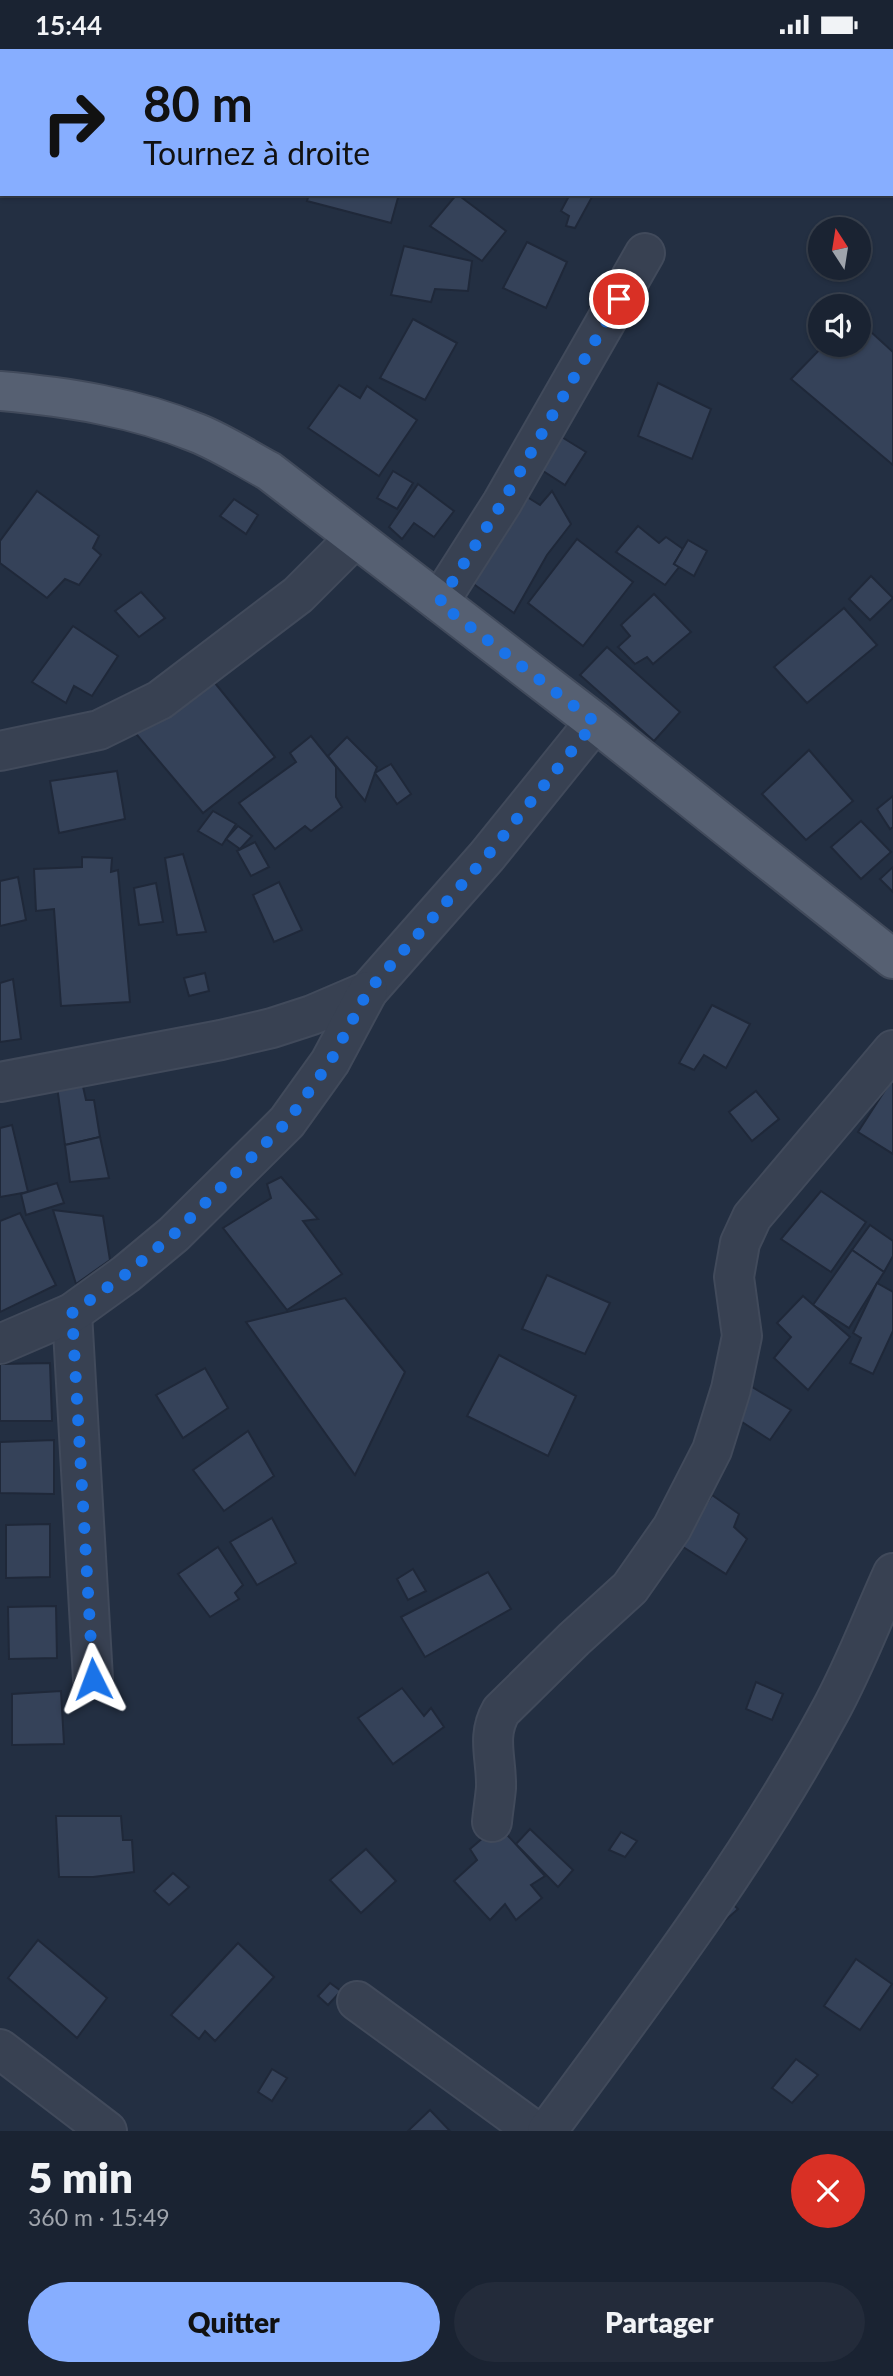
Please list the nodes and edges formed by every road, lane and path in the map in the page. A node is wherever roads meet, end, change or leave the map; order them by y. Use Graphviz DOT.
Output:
graph roads {
  1 [pos="645,253"];
  2 [pos="0,391"];
  3 [pos="354,539"];
  4 [pos="439,603"];
  5 [pos="595,722"];
  6 [pos="0,751"];
  7 [pos="893,959"];
  8 [pos="368,991"];
  9 [pos="893,1049"];
  10 [pos="0,1082"];
  11 [pos="72,1313"];
  12 [pos="0,1344"];
  13 [pos="893,1573"];
  14 [pos="93,1679"];
  15 [pos="492,1822"];
  16 [pos="357,2001"];
  17 [pos="0,2049"];
  18 [pos="107,2131"];
  19 [pos="535,2131"];
  20 [pos="547,2131"];
  1 -- 4 [label="street"];
  2 -- 3 [label="main road"];
  3 -- 4 [label="main road"];
  3 -- 6 [label="street"];
  4 -- 5 [label="main road"];
  5 -- 7 [label="main road"];
  5 -- 8 [label="street"];
  8 -- 10 [label="street"];
  8 -- 11 [label="street"];
  9 -- 15 [label="street"];
  11 -- 12 [label="street"];
  11 -- 14 [label="street"];
  13 -- 20 [label="street"];
  16 -- 19 [label="street"];
  17 -- 18 [label="street"];
}
